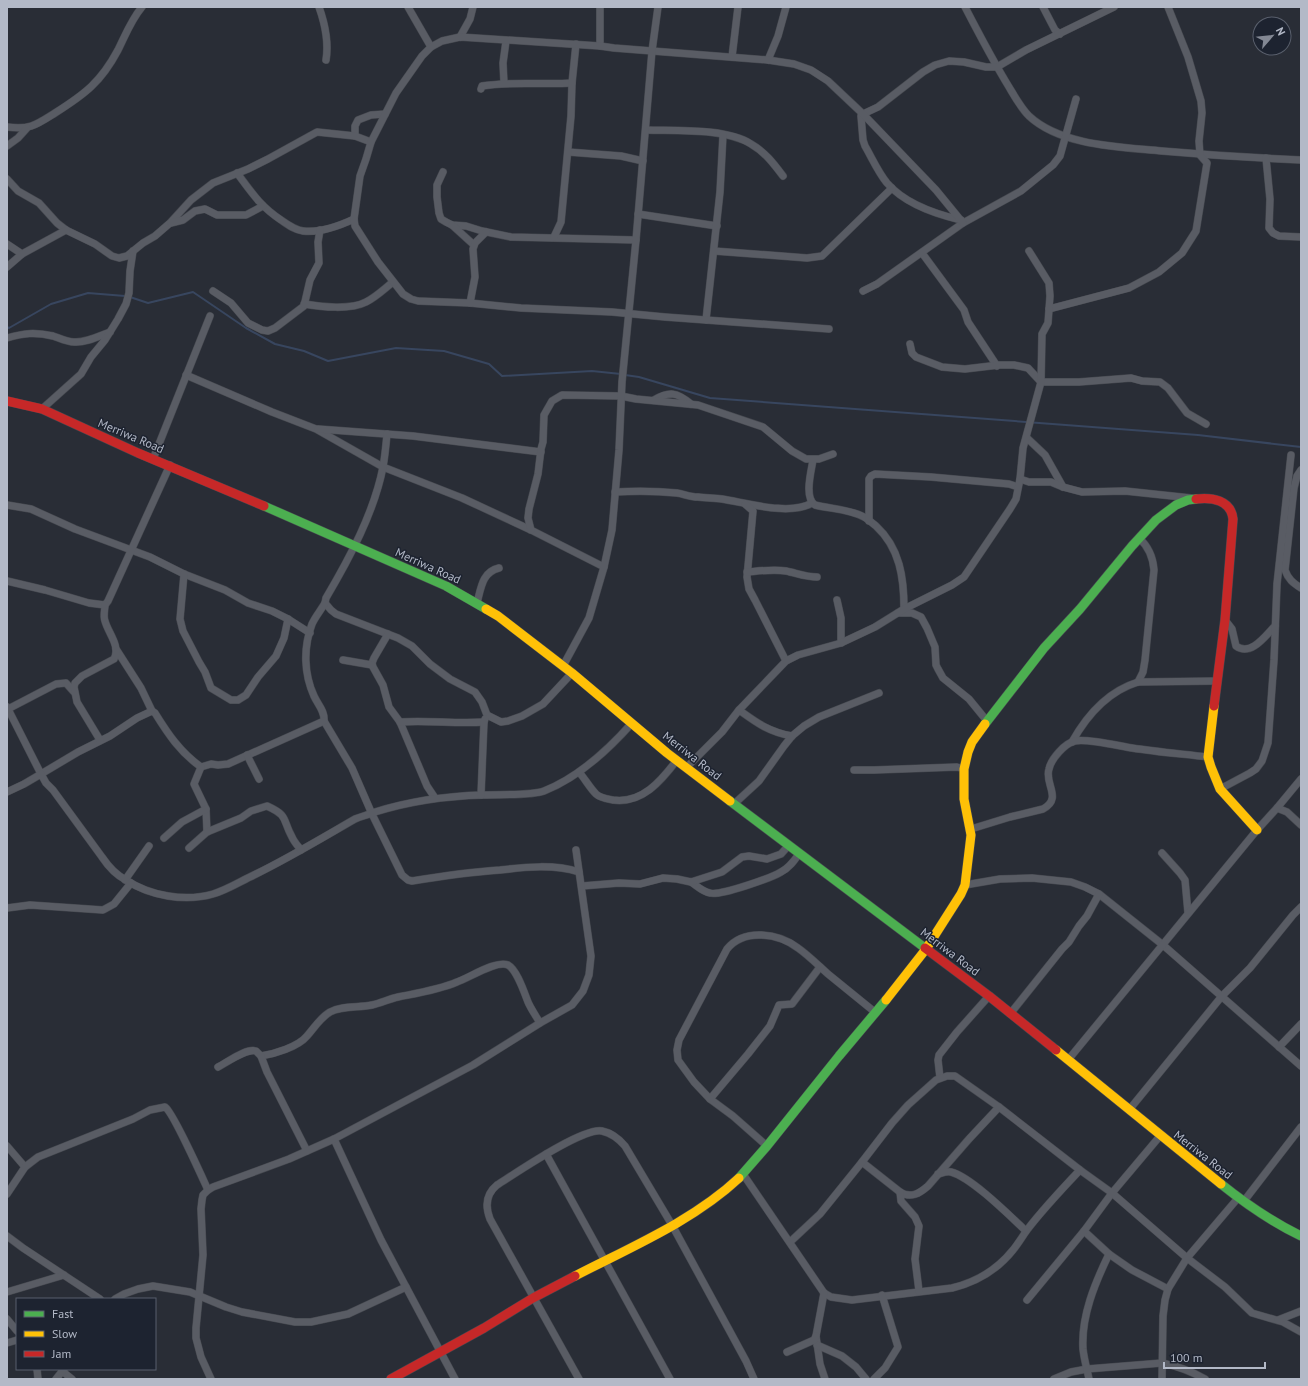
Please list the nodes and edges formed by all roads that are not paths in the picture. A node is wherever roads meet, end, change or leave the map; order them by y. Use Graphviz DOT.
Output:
graph roads {
  1 [pos="142,7"];
  2 [pos="319,7"];
  3 [pos="408,7"];
  4 [pos="473,7"];
  5 [pos="600,7"];
  6 [pos="658,7"];
  7 [pos="738,7"];
  8 [pos="786,7"];
  9 [pos="965,7"];
  10 [pos="1043,7"];
  11 [pos="1114,7"];
  12 [pos="1168,7"];
  13 [pos="1060,34"];
  14 [pos="460,37"];
  15 [pos="506,40"];
  16 [pos="576,44"];
  17 [pos="600,46"];
  18 [pos="431,47"];
  19 [pos="652,51"];
  20 [pos="732,57"];
  21 [pos="326,60"];
  22 [pos="768,60"];
  23 [pos="997,67"];
  24 [pos="572,82"];
  25 [pos="504,83"];
  26 [pos="481,89"];
  27 [pos="1076,100"];
  28 [pos="385,114"];
  29 [pos="862,115"];
  30 [pos="7,127"];
  31 [pos="27,128"];
  32 [pos="646,130"];
  33 [pos="723,134"];
  34 [pos="355,136"];
  35 [pos="1065,136"];
  36 [pos="371,142"];
  37 [pos="7,146"];
  38 [pos="568,152"];
  39 [pos="1200,155"];
  40 [pos="1266,158"];
  41 [pos="1301,160"];
  42 [pos="643,161"];
  43 [pos="443,172"];
  44 [pos="237,173"];
  45 [pos="783,176"];
  46 [pos="7,179"];
  47 [pos="892,188"];
  48 [pos="263,206"];
  49 [pos="638,214"];
  50 [pos="354,219"];
  51 [pos="561,222"];
  52 [pos="962,222"];
  53 [pos="170,223"];
  54 [pos="452,225"];
  55 [pos="717,226"];
  56 [pos="66,230"];
  57 [pos="320,230"];
  58 [pos="486,232"];
  59 [pos="554,237"];
  60 [pos="569,238"];
  61 [pos="1301,238"];
  62 [pos="636,240"];
  63 [pos="7,244"];
  64 [pos="474,245"];
  65 [pos="133,251"];
  66 [pos="714,251"];
  67 [pos="1029,251"];
  68 [pos="922,253"];
  69 [pos="22,254"];
  70 [pos="7,267"];
  71 [pos="393,282"];
  72 [pos="213,291"];
  73 [pos="863,291"];
  74 [pos="470,303"];
  75 [pos="304,304"];
  76 [pos="1049,309"];
  77 [pos="629,314"];
  78 [pos="210,316"];
  79 [pos="706,320"];
  80 [pos="829,329"];
  81 [pos="110,332"];
  82 [pos="7,338"];
  83 [pos="910,344"];
  84 [pos="997,366"];
  85 [pos="186,375"];
  86 [pos="1041,382"];
  87 [pos="621,396"];
  88 [pos="7,401"];
  89 [pos="42,410"];
  90 [pos="1206,424"];
  91 [pos="316,429"];
  92 [pos="387,434"];
  93 [pos="1027,438"];
  94 [pos="541,452"];
  95 [pos="834,454"];
  96 [pos="1291,455"];
  97 [pos="153,459"];
  98 [pos="813,460"];
  99 [pos="170,465"];
  100 [pos="383,467"];
  101 [pos="1301,470"];
  102 [pos="1020,479"];
  103 [pos="1018,487"];
  104 [pos="1063,487"];
  105 [pos="615,492"];
  106 [pos="1195,499"];
  107 [pos="812,503"];
  108 [pos="745,504"];
  109 [pos="7,505"];
  110 [pos="869,521"];
  111 [pos="531,530"];
  112 [pos="1139,538"];
  113 [pos="353,546"];
  114 [pos="131,549"];
  115 [pos="604,566"];
  116 [pos="499,568"];
  117 [pos="747,572"];
  118 [pos="184,574"];
  119 [pos="818,577"];
  120 [pos="7,581"];
  121 [pos="1301,588"];
  122 [pos="837,600"];
  123 [pos="325,603"];
  124 [pos="477,603"];
  125 [pos="105,605"];
  126 [pos="901,611"];
  127 [pos="288,618"];
  128 [pos="1225,620"];
  129 [pos="1275,626"];
  130 [pos="310,633"];
  131 [pos="388,634"];
  132 [pos="841,643"];
  133 [pos="116,649"];
  134 [pos="343,660"];
  135 [pos="786,661"];
  136 [pos="372,665"];
  137 [pos="563,666"];
  138 [pos="572,673"];
  139 [pos="1217,681"];
  140 [pos="1138,682"];
  141 [pos="74,692"];
  142 [pos="879,693"];
  143 [pos="7,708"];
  144 [pos="739,710"];
  145 [pos="152,711"];
  146 [pos="487,715"];
  147 [pos="987,721"];
  148 [pos="324,722"];
  149 [pos="400,722"];
  150 [pos="484,722"];
  151 [pos="632,723"];
  152 [pos="792,736"];
  153 [pos="100,740"];
  154 [pos="1072,742"];
  155 [pos="247,755"];
  156 [pos="1208,757"];
  157 [pos="677,760"];
  158 [pos="201,767"];
  159 [pos="687,767"];
  160 [pos="964,769"];
  161 [pos="854,770"];
  162 [pos="579,772"];
  163 [pos="41,774"];
  164 [pos="259,779"];
  165 [pos="1301,779"];
  166 [pos="1220,789"];
  167 [pos="7,792"];
  168 [pos="481,795"];
  169 [pos="435,798"];
  170 [pos="734,804"];
  171 [pos="1277,808"];
  172 [pos="206,809"];
  173 [pos="372,814"];
  174 [pos="1301,825"];
  175 [pos="971,829"];
  176 [pos="1257,830"];
  177 [pos="207,832"];
  178 [pos="164,838"];
  179 [pos="149,846"];
  180 [pos="788,846"];
  181 [pos="189,848"];
  182 [pos="302,850"];
  183 [pos="576,850"];
  184 [pos="1162,853"];
  185 [pos="800,854"];
  186 [pos="579,872"];
  187 [pos="128,882"];
  188 [pos="691,882"];
  189 [pos="965,885"];
  190 [pos="582,886"];
  191 [pos="1099,894"];
  192 [pos="1301,907"];
  193 [pos="7,908"];
  194 [pos="1188,914"];
  195 [pos="1162,945"];
  196 [pos="926,949"];
  197 [pos="820,967"];
  198 [pos="989,996"];
  199 [pos="1222,996"];
  200 [pos="876,1013"];
  201 [pos="1010,1014"];
  202 [pos="540,1024"];
  203 [pos="1301,1024"];
  204 [pos="1280,1047"];
  205 [pos="261,1056"];
  206 [pos="1068,1060"];
  207 [pos="1301,1066"];
  208 [pos="218,1067"];
  209 [pos="940,1078"];
  210 [pos="710,1099"];
  211 [pos="999,1107"];
  212 [pos="1129,1110"];
  213 [pos="1301,1127"];
  214 [pos="1160,1136"];
  215 [pos="334,1139"];
  216 [pos="7,1146"];
  217 [pos="767,1146"];
  218 [pos="307,1150"];
  219 [pos="546,1154"];
  220 [pos="862,1162"];
  221 [pos="25,1167"];
  222 [pos="1080,1170"];
  223 [pos="743,1174"];
  224 [pos="938,1174"];
  225 [pos="208,1190"];
  226 [pos="900,1192"];
  227 [pos="1112,1193"];
  228 [pos="7,1194"];
  229 [pos="1241,1199"];
  230 [pos="672,1225"];
  231 [pos="1026,1231"];
  232 [pos="1084,1231"];
  233 [pos="1300,1233"];
  234 [pos="7,1236"];
  235 [pos="790,1242"];
  236 [pos="1109,1254"];
  237 [pos="1187,1258"];
  238 [pos="604,1261"];
  239 [pos="64,1275"];
  240 [pos="406,1288"];
  241 [pos="1168,1289"];
  242 [pos="919,1291"];
  243 [pos="7,1292"];
  244 [pos="824,1293"];
  245 [pos="198,1295"];
  246 [pos="882,1295"];
  247 [pos="98,1298"];
  248 [pos="117,1298"];
  249 [pos="533,1298"];
  250 [pos="1027,1300"];
  251 [pos="1301,1311"];
  252 [pos="7,1319"];
  253 [pos="1278,1320"];
  254 [pos="16,1331"];
  255 [pos="1301,1332"];
  256 [pos="816,1336"];
  257 [pos="817,1345"];
  258 [pos="441,1352"];
  259 [pos="787,1352"];
  260 [pos="1162,1363"];
  261 [pos="1087,1369"];
  262 [pos="63,1370"];
  263 [pos="56,1379"];
  264 [pos="72,1379"];
  265 [pos="211,1379"];
  266 [pos="391,1379"];
  267 [pos="454,1379"];
  268 [pos="579,1379"];
  269 [pos="670,1379"];
  270 [pos="754,1379"];
  271 [pos="825,1379"];
  272 [pos="866,1379"];
  273 [pos="874,1379"];
  274 [pos="1054,1379"];
  275 [pos="1090,1379"];
  276 [pos="1162,1379"];
  277 [pos="1205,1379"];
  1 -- 31 [label="street"];
  2 -- 21 [label="street"];
  3 -- 18 [label="street"];
  4 -- 14 [label="street"];
  5 -- 17 [label="street"];
  6 -- 19 [label="street"];
  7 -- 20 [label="street"];
  8 -- 22 [label="street"];
  9 -- 23 [label="street"];
  10 -- 13 [label="street"];
  11 -- 13 [label="street"];
  12 -- 39 [label="street"];
  13 -- 23 [label="street"];
  14 -- 15 [label="street"];
  14 -- 18 [label="street"];
  15 -- 16 [label="street"];
  15 -- 25 [label="street"];
  16 -- 17 [label="street"];
  16 -- 24 [label="street"];
  17 -- 19 [label="street"];
  18 -- 28 [label="street"];
  19 -- 20 [label="street"];
  19 -- 32 [label="street"];
  20 -- 22 [label="street"];
  22 -- 29 [label="street"];
  23 -- 29 [label="street"];
  23 -- 35 [label="street"];
  24 -- 25 [label="street"];
  24 -- 38 [label="street"];
  25 -- 26 [label="street"];
  27 -- 35 [label="street"];
  28 -- 34 [label="street"];
  28 -- 36 [label="street"];
  29 -- 47 [label="street"];
  29 -- 52 [label="street"];
  30 -- 31 [label="street"];
  31 -- 37 [label="street"];
  32 -- 33 [label="street"];
  32 -- 42 [label="street"];
  33 -- 45 [label="street"];
  33 -- 55 [label="street"];
  34 -- 36 [label="street"];
  34 -- 44 [label="street"];
  35 -- 39 [label="street"];
  35 -- 52 [label="street"];
  36 -- 50 [label="street"];
  38 -- 42 [label="street"];
  38 -- 51 [label="street"];
  39 -- 40 [label="street"];
  39 -- 76 [label="street"];
  40 -- 41 [label="street"];
  40 -- 61 [label="street"];
  42 -- 49 [label="street"];
  43 -- 54 [label="street"];
  44 -- 48 [label="street"];
  44 -- 53 [label="street"];
  46 -- 56 [label="street"];
  47 -- 52 [label="street"];
  47 -- 66 [label="street"];
  48 -- 53 [label="street"];
  48 -- 57 [label="street"];
  49 -- 55 [label="street"];
  49 -- 62 [label="street"];
  50 -- 57 [label="street"];
  50 -- 71 [label="street"];
  51 -- 59 [label="street"];
  51 -- 60 [label="street"];
  52 -- 68 [label="street"];
  53 -- 65 [label="street"];
  54 -- 58 [label="street"];
  54 -- 64 [label="street"];
  55 -- 66 [label="street"];
  56 -- 65 [label="street"];
  56 -- 69 [label="street"];
  57 -- 75 [label="street"];
  58 -- 59 [label="street"];
  58 -- 64 [label="street"];
  59 -- 60 [label="street"];
  60 -- 62 [label="street"];
  62 -- 77 [label="street"];
  63 -- 69 [label="street"];
  64 -- 74 [label="street"];
  65 -- 81 [label="street"];
  66 -- 79 [label="street"];
  67 -- 76 [label="street"];
  68 -- 73 [label="street"];
  68 -- 84 [label="street"];
  69 -- 70 [label="street"];
  71 -- 74 [label="street"];
  71 -- 75 [label="street"];
  72 -- 75 [label="street"];
  74 -- 77 [label="street"];
  76 -- 86 [label="street"];
  77 -- 79 [label="street"];
  77 -- 87 [label="street"];
  78 -- 85 [label="street"];
  79 -- 80 [label="street"];
  81 -- 82 [label="street"];
  81 -- 89 [label="street"];
  83 -- 84 [label="street"];
  84 -- 86 [label="street"];
  85 -- 91 [label="street"];
  85 -- 97 [label="street"];
  86 -- 90 [label="street"];
  86 -- 93 [label="street"];
  87 -- 94 [label="street"];
  87 -- 98 [label="street"];
  87 -- 105 [label="street"];
  88 -- 89 [label="street, Merriwa Road"];
  89 -- 97 [label="street, Merriwa Road"];
  91 -- 92 [label="street"];
  91 -- 100 [label="street"];
  92 -- 94 [label="street"];
  92 -- 100 [label="street"];
  93 -- 102 [label="street"];
  93 -- 104 [label="street"];
  94 -- 111 [label="street"];
  95 -- 98 [label="street"];
  96 -- 129 [label="street"];
  97 -- 99 [label="street, Merriwa Road"];
  98 -- 107 [label="street"];
  99 -- 113 [label="street, Merriwa Road"];
  99 -- 114 [label="street"];
  100 -- 111 [label="street"];
  100 -- 113 [label="street"];
  101 -- 121 [label="street"];
  102 -- 103 [label="street"];
  102 -- 104 [label="street"];
  103 -- 110 [label="street"];
  103 -- 126 [label="street"];
  104 -- 106 [label="street"];
  105 -- 108 [label="street"];
  105 -- 115 [label="street"];
  106 -- 112 [label="street"];
  106 -- 128 [label="street"];
  107 -- 108 [label="street"];
  107 -- 110 [label="street"];
  108 -- 117 [label="street"];
  109 -- 114 [label="street"];
  110 -- 126 [label="street"];
  111 -- 115 [label="street"];
  112 -- 140 [label="street"];
  112 -- 147 [label="street"];
  113 -- 123 [label="street"];
  113 -- 124 [label="street, Merriwa Road"];
  114 -- 118 [label="street"];
  114 -- 125 [label="street"];
  115 -- 137 [label="street"];
  116 -- 124 [label="street"];
  117 -- 119 [label="street"];
  117 -- 135 [label="street"];
  118 -- 127 [label="street"];
  118 -- 127 [label="street"];
  120 -- 125 [label="street"];
  122 -- 132 [label="street"];
  123 -- 130 [label="street"];
  123 -- 131 [label="street"];
  124 -- 137 [label="street, Merriwa Road"];
  125 -- 133 [label="street"];
  126 -- 132 [label="street"];
  126 -- 147 [label="street"];
  127 -- 130 [label="street"];
  128 -- 129 [label="street"];
  128 -- 139 [label="street"];
  129 -- 166 [label="street"];
  130 -- 148 [label="street"];
  131 -- 136 [label="street"];
  131 -- 146 [label="street"];
  132 -- 135 [label="street"];
  133 -- 141 [label="street"];
  133 -- 145 [label="street"];
  134 -- 136 [label="street"];
  135 -- 144 [label="street"];
  136 -- 149 [label="street"];
  137 -- 138 [label="street, Merriwa Road"];
  138 -- 146 [label="street"];
  138 -- 151 [label="street, Merriwa Road"];
  139 -- 140 [label="street"];
  139 -- 156 [label="street"];
  140 -- 154 [label="street"];
  141 -- 143 [label="street"];
  141 -- 153 [label="street"];
  142 -- 152 [label="street"];
  143 -- 163 [label="street"];
  144 -- 152 [label="street"];
  144 -- 159 [label="street"];
  145 -- 153 [label="street"];
  145 -- 158 [label="street"];
  146 -- 150 [label="street"];
  147 -- 160 [label="street"];
  148 -- 155 [label="street"];
  148 -- 173 [label="street"];
  149 -- 150 [label="street"];
  149 -- 169 [label="street"];
  150 -- 168 [label="street"];
  151 -- 157 [label="street, Merriwa Road"];
  151 -- 162 [label="street"];
  152 -- 170 [label="street"];
  153 -- 163 [label="street"];
  154 -- 156 [label="street"];
  154 -- 175 [label="street"];
  155 -- 158 [label="street"];
  155 -- 164 [label="street"];
  156 -- 166 [label="street"];
  157 -- 159 [label="street, Merriwa Road"];
  157 -- 162 [label="street"];
  158 -- 172 [label="street"];
  159 -- 170 [label="street, Merriwa Road"];
  160 -- 161 [label="street"];
  160 -- 175 [label="street"];
  162 -- 168 [label="street"];
  163 -- 167 [label="street"];
  163 -- 187 [label="street"];
  165 -- 171 [label="street"];
  166 -- 176 [label="street"];
  168 -- 169 [label="street"];
  169 -- 173 [label="street"];
  170 -- 180 [label="street, Merriwa Road"];
  171 -- 174 [label="street"];
  171 -- 176 [label="street"];
  172 -- 177 [label="street"];
  172 -- 178 [label="street"];
  173 -- 182 [label="street"];
  173 -- 186 [label="street"];
  175 -- 189 [label="street"];
  176 -- 194 [label="street"];
  177 -- 181 [label="street"];
  177 -- 182 [label="street"];
  179 -- 187 [label="street"];
  180 -- 185 [label="street, Merriwa Road"];
  180 -- 188 [label="street"];
  182 -- 187 [label="street"];
  183 -- 186 [label="street"];
  184 -- 194 [label="street"];
  185 -- 188 [label="street"];
  185 -- 196 [label="street, Merriwa Road"];
  186 -- 190 [label="street"];
  187 -- 193 [label="street"];
  188 -- 190 [label="street"];
  189 -- 191 [label="street"];
  189 -- 196 [label="street"];
  190 -- 202 [label="street"];
  191 -- 195 [label="street"];
  191 -- 201 [label="street"];
  192 -- 199 [label="street"];
  194 -- 195 [label="street"];
  195 -- 199 [label="street"];
  195 -- 206 [label="street"];
  196 -- 198 [label="street, Merriwa Road"];
  196 -- 200 [label="street"];
  197 -- 200 [label="street"];
  197 -- 210 [label="street"];
  197 -- 210 [label="street"];
  198 -- 201 [label="street, Merriwa Road"];
  198 -- 209 [label="street"];
  199 -- 204 [label="street"];
  199 -- 212 [label="street"];
  200 -- 217 [label="street"];
  201 -- 206 [label="street, Merriwa Road"];
  202 -- 205 [label="street"];
  202 -- 215 [label="street"];
  203 -- 204 [label="street"];
  204 -- 207 [label="street"];
  205 -- 208 [label="street"];
  205 -- 218 [label="street"];
  206 -- 212 [label="street, Merriwa Road"];
  209 -- 211 [label="street"];
  209 -- 220 [label="street"];
  210 -- 217 [label="street"];
  211 -- 222 [label="street"];
  211 -- 224 [label="street"];
  212 -- 214 [label="street, Merriwa Road"];
  213 -- 229 [label="street"];
  214 -- 227 [label="street"];
  214 -- 229 [label="street, Merriwa Road"];
  215 -- 218 [label="street"];
  215 -- 240 [label="street"];
  216 -- 221 [label="street"];
  217 -- 223 [label="street"];
  218 -- 225 [label="street"];
  219 -- 230 [label="street"];
  219 -- 238 [label="street"];
  219 -- 249 [label="street"];
  220 -- 226 [label="street"];
  220 -- 235 [label="street"];
  221 -- 225 [label="street"];
  221 -- 228 [label="street"];
  222 -- 227 [label="street"];
  222 -- 231 [label="street"];
  223 -- 230 [label="street"];
  223 -- 235 [label="street"];
  224 -- 226 [label="street"];
  224 -- 231 [label="street"];
  225 -- 245 [label="street"];
  226 -- 242 [label="street"];
  227 -- 232 [label="street"];
  227 -- 237 [label="street"];
  229 -- 233 [label="street, Merriwa Road"];
  229 -- 237 [label="street"];
  230 -- 238 [label="street"];
  230 -- 270 [label="street"];
  231 -- 242 [label="street"];
  232 -- 236 [label="street"];
  232 -- 250 [label="street"];
  234 -- 239 [label="street"];
  235 -- 244 [label="street"];
  236 -- 241 [label="street"];
  236 -- 261 [label="street"];
  237 -- 241 [label="street"];
  237 -- 253 [label="street"];
  238 -- 249 [label="street"];
  238 -- 269 [label="street"];
  239 -- 243 [label="street"];
  239 -- 247 [label="street"];
  240 -- 245 [label="street"];
  240 -- 258 [label="street"];
  241 -- 260 [label="street"];
  242 -- 246 [label="street"];
  244 -- 246 [label="street"];
  244 -- 256 [label="street"];
  245 -- 248 [label="street"];
  245 -- 265 [label="street"];
  246 -- 273 [label="street"];
  249 -- 258 [label="street"];
  249 -- 268 [label="street"];
  251 -- 253 [label="street"];
  252 -- 254 [label="street"];
  253 -- 255 [label="street"];
  256 -- 257 [label="street"];
  256 -- 259 [label="street"];
  257 -- 271 [label="street"];
  257 -- 272 [label="street"];
  258 -- 266 [label="street"];
  258 -- 267 [label="street"];
  260 -- 261 [label="street"];
  260 -- 276 [label="street"];
  260 -- 277 [label="street"];
  261 -- 274 [label="street"];
  261 -- 275 [label="street"];
  262 -- 263 [label="street"];
  262 -- 264 [label="street"];
}
